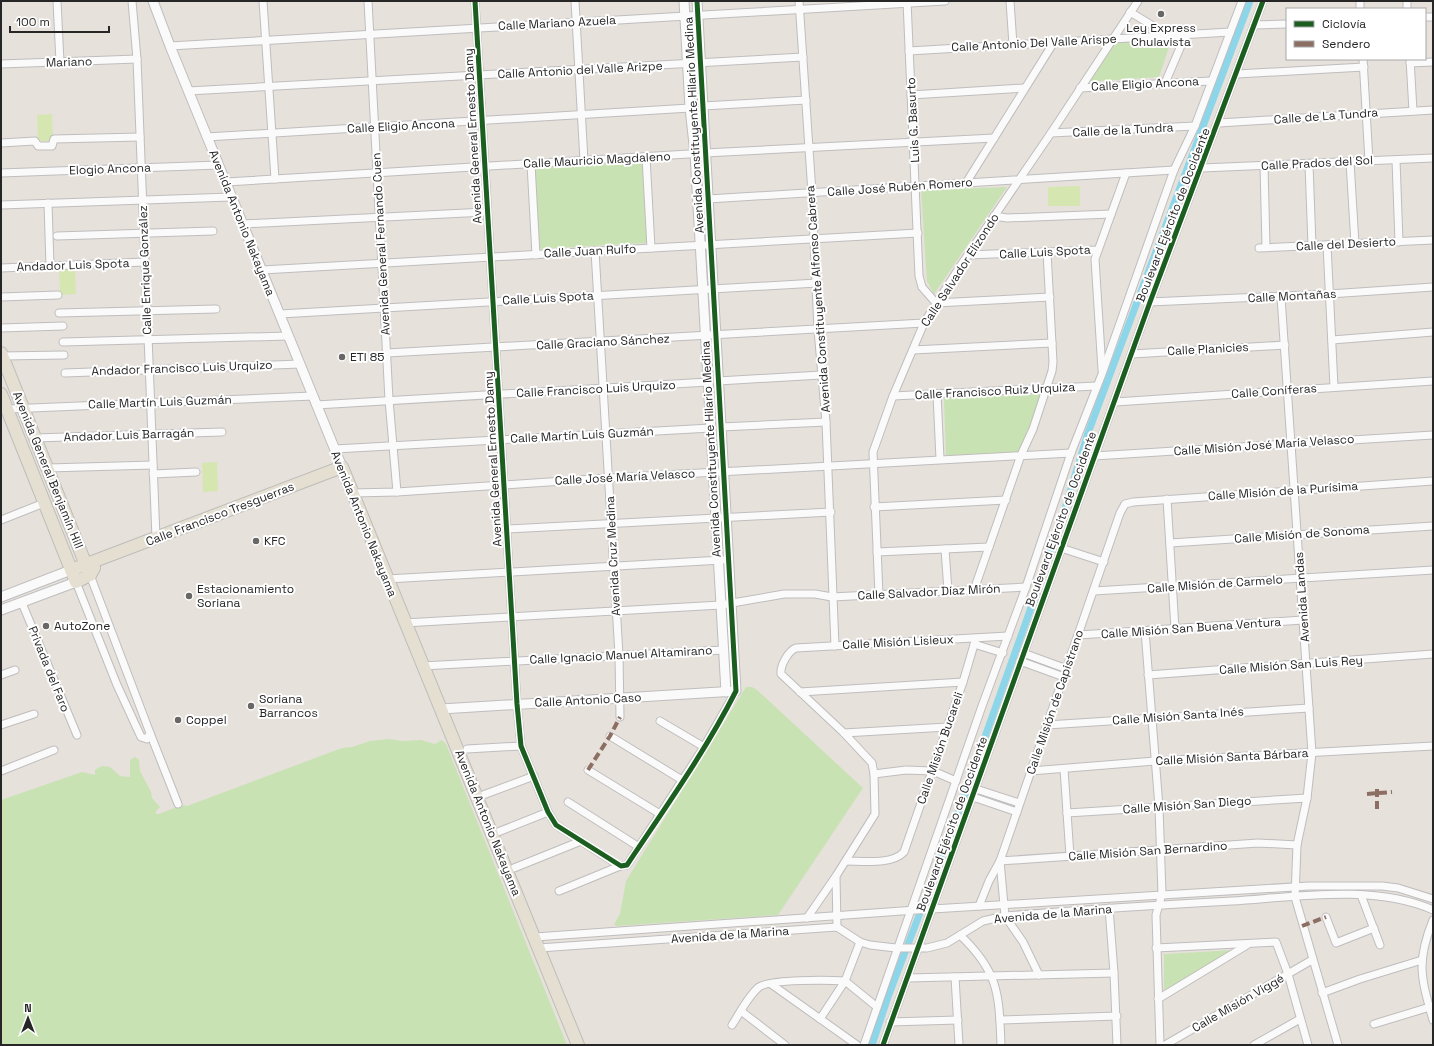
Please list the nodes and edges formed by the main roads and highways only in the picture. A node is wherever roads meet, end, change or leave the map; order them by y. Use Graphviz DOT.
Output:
graph roads {
  1 [pos="2,355"];
  2 [pos="1,394"];
  3 [pos="342,468"];
  4 [pos="88,569"];
  5 [pos="71,570"];
  6 [pos="578,1045"];
  1 -- 4 [label="main road, Avenida General Benjamín Hill"];
  2 -- 5 [label="main road, Avenida General Benjamín Hill"];
  3 -- 4 [label="main road, Calle Francisco Tresguerras"];
  3 -- 6 [label="main road, Avenida Antonio Nakayama"];
  4 -- 5 [label="main road"];
  4 -- 5 [label="main road, Avenida General Benjamín Hill"];
}
